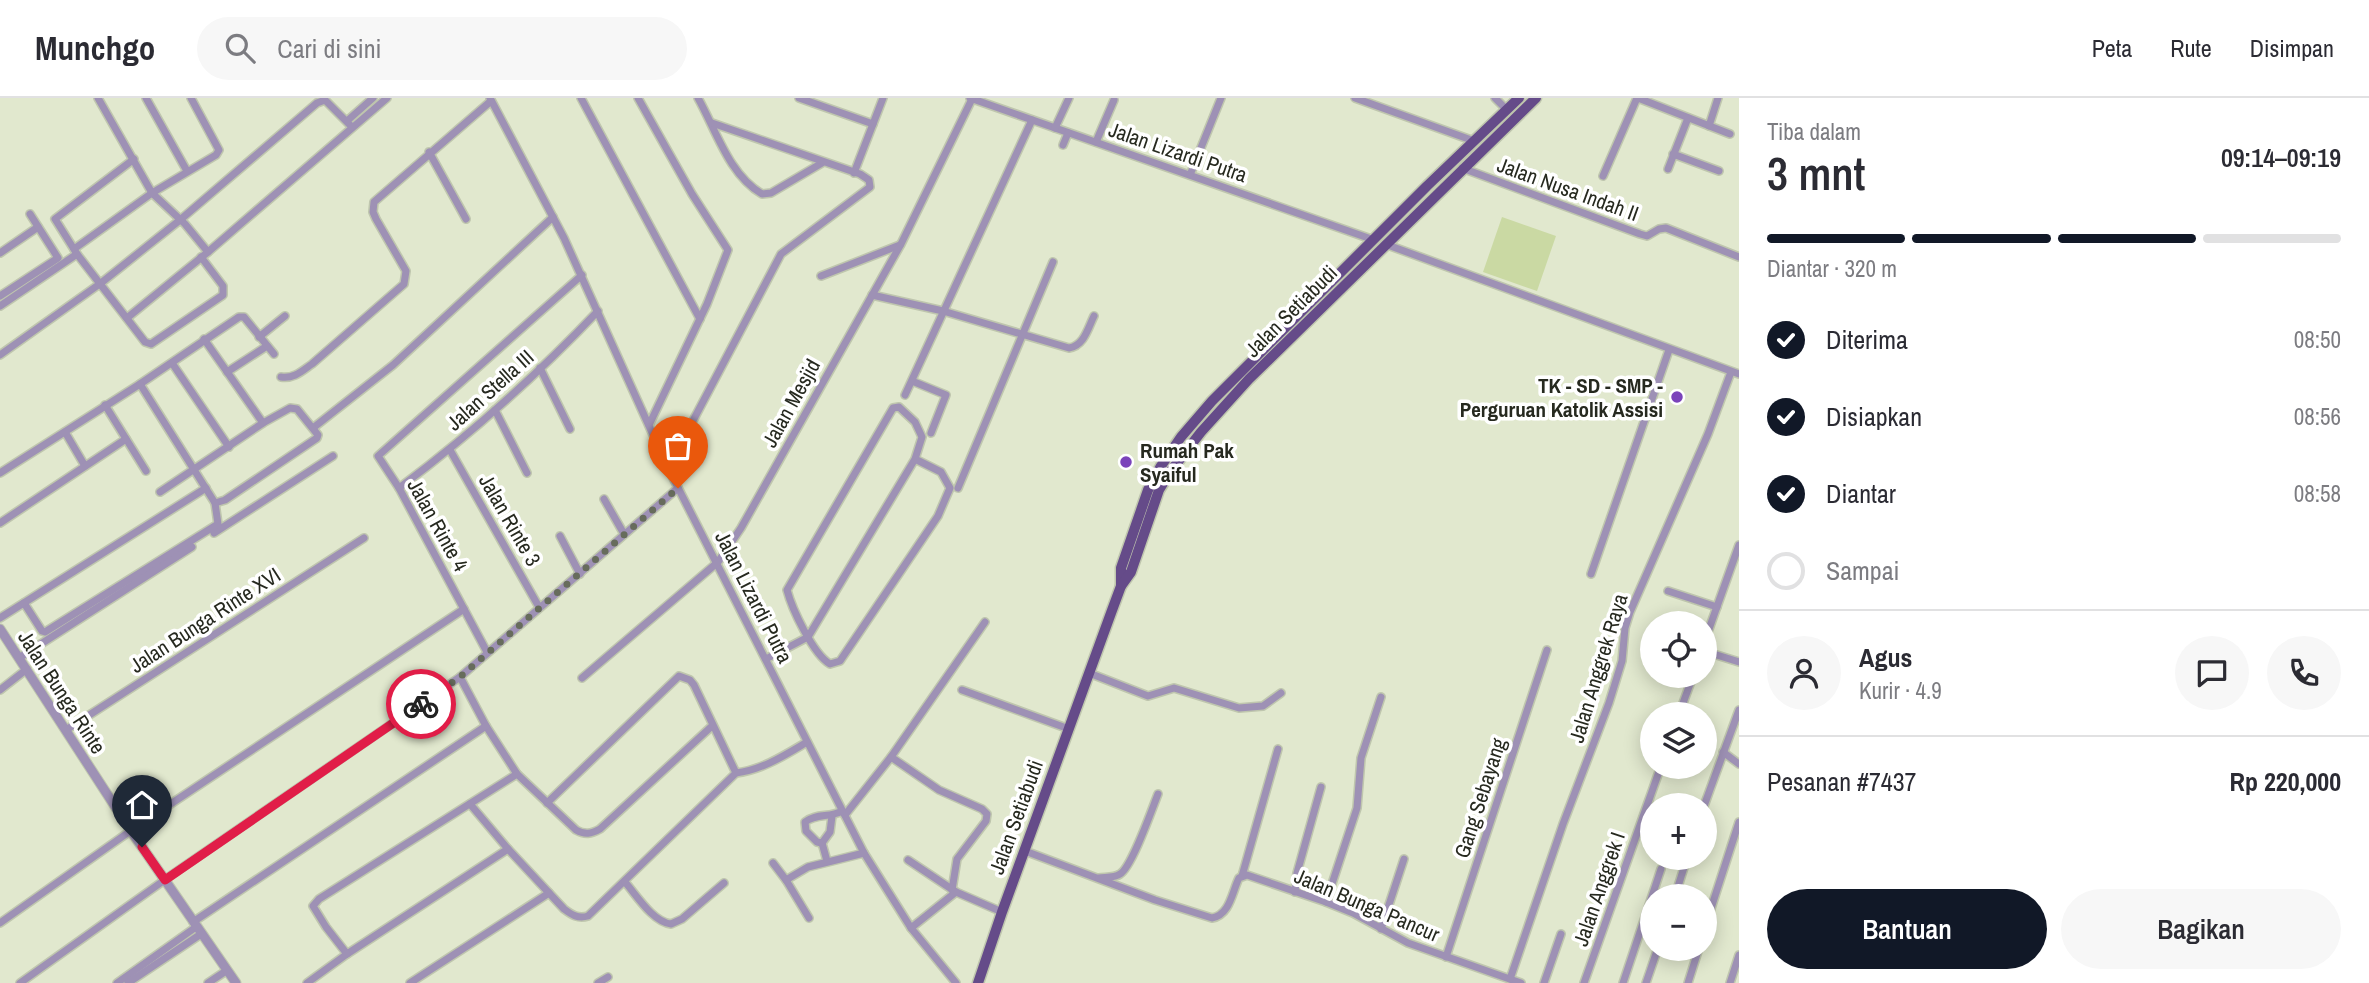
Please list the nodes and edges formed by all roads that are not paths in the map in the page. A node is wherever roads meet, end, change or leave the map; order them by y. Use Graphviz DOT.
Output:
graph roads {
  1 [pos="98,98"];
  2 [pos="146,98"];
  3 [pos="191,98"];
  4 [pos="373,98"];
  5 [pos="387,98"];
  6 [pos="581,98"];
  7 [pos="638,98"];
  8 [pos="698,98"];
  9 [pos="799,98"];
  10 [pos="883,98"];
  11 [pos="971,98"];
  12 [pos="1069,98"];
  13 [pos="1221,98"];
  14 [pos="1355,98"];
  15 [pos="1495,98"];
  16 [pos="1519,98"];
  17 [pos="1536,98"];
  18 [pos="1637,98"];
  19 [pos="1718,98"];
  20 [pos="325,99"];
  21 [pos="490,99"];
  22 [pos="1114,100"];
  23 [pos="1507,110"];
  24 [pos="1688,117"];
  25 [pos="1032,120"];
  26 [pos="712,123"];
  27 [pos="349,124"];
  28 [pos="873,124"];
  29 [pos="1709,126"];
  30 [pos="1055,128"];
  31 [pos="1068,132"];
  32 [pos="1730,134"];
  33 [pos="1474,141"];
  34 [pos="1096,142"];
  35 [pos="1063,145"];
  36 [pos="429,152"];
  37 [pos="1672,154"];
  38 [pos="134,159"];
  39 [pos="822,163"];
  40 [pos="1462,169"];
  41 [pos="1668,169"];
  42 [pos="187,171"];
  43 [pos="1719,171"];
  44 [pos="854,173"];
  45 [pos="1190,175"];
  46 [pos="1603,176"];
  47 [pos="152,193"];
  48 [pos="30,214"];
  49 [pos="553,217"];
  50 [pos="466,219"];
  51 [pos="180,220"];
  52 [pos="38,227"];
  53 [pos="1374,240"];
  54 [pos="901,244"];
  55 [pos="1385,244"];
  56 [pos="76,252"];
  57 [pos="208,252"];
  58 [pos="0,253"];
  59 [pos="201,257"];
  60 [pos="1739,257"];
  61 [pos="1053,262"];
  62 [pos="582,275"];
  63 [pos="821,276"];
  64 [pos="101,283"];
  65 [pos="872,295"];
  66 [pos="0,296"];
  67 [pos="0,306"];
  68 [pos="598,310"];
  69 [pos="943,311"];
  70 [pos="285,316"];
  71 [pos="1094,316"];
  72 [pos="127,318"];
  73 [pos="700,318"];
  74 [pos="1022,333"];
  75 [pos="259,337"];
  76 [pos="204,340"];
  77 [pos="267,346"];
  78 [pos="1669,350"];
  79 [pos="274,354"];
  80 [pos="0,355"];
  81 [pos="172,363"];
  82 [pos="540,368"];
  83 [pos="227,372"];
  84 [pos="1735,373"];
  85 [pos="281,377"];
  86 [pos="912,381"];
  87 [pos="140,384"];
  88 [pos="905,396"];
  89 [pos="105,405"];
  90 [pos="495,410"];
  91 [pos="263,423"];
  92 [pos="649,425"];
  93 [pos="313,428"];
  94 [pos="570,429"];
  95 [pos="65,432"];
  96 [pos="931,433"];
  97 [pos="126,439"];
  98 [pos="229,447"];
  99 [pos="450,450"];
  100 [pos="333,456"];
  101 [pos="915,459"];
  102 [pos="85,466"];
  103 [pos="668,468"];
  104 [pos="195,469"];
  105 [pos="146,471"];
  106 [pos="0,472"];
  107 [pos="527,473"];
  108 [pos="206,488"];
  109 [pos="399,488"];
  110 [pos="678,488"];
  111 [pos="958,488"];
  112 [pos="160,492"];
  113 [pos="604,499"];
  114 [pos="215,503"];
  115 [pos="0,523"];
  116 [pos="624,534"];
  117 [pos="560,536"];
  118 [pos="364,538"];
  119 [pos="1739,545"];
  120 [pos="718,562"];
  121 [pos="580,574"];
  122 [pos="1591,574"];
  123 [pos="1121,586"];
  124 [pos="1668,591"];
  125 [pos="24,603"];
  126 [pos="539,607"];
  127 [pos="1717,607"];
  128 [pos="464,609"];
  129 [pos="1716,611"];
  130 [pos="0,618"];
  131 [pos="985,622"];
  132 [pos="0,629"];
  133 [pos="808,637"];
  134 [pos="1547,650"];
  135 [pos="487,652"];
  136 [pos="1717,655"];
  137 [pos="19,658"];
  138 [pos="766,659"];
  139 [pos="1739,662"];
  140 [pos="27,669"];
  141 [pos="1089,673"];
  142 [pos="460,677"];
  143 [pos="582,678"];
  144 [pos="0,690"];
  145 [pos="962,690"];
  146 [pos="1281,693"];
  147 [pos="1381,697"];
  148 [pos="1739,710"];
  149 [pos="486,726"];
  150 [pos="712,726"];
  151 [pos="1069,729"];
  152 [pos="66,730"];
  153 [pos="807,742"];
  154 [pos="1278,749"];
  155 [pos="1723,752"];
  156 [pos="891,757"];
  157 [pos="1739,764"];
  158 [pos="736,774"];
  159 [pos="517,775"];
  160 [pos="1656,779"];
  161 [pos="1321,787"];
  162 [pos="1709,793"];
  163 [pos="1158,794"];
  164 [pos="548,803"];
  165 [pos="470,804"];
  166 [pos="843,813"];
  167 [pos="832,816"];
  168 [pos="1739,821"];
  169 [pos="131,831"];
  170 [pos="822,843"];
  171 [pos="508,849"];
  172 [pos="1025,851"];
  173 [pos="864,853"];
  174 [pos="1404,859"];
  175 [pos="908,860"];
  176 [pos="827,861"];
  177 [pos="773,863"];
  178 [pos="1661,870"];
  179 [pos="1242,876"];
  180 [pos="1094,879"];
  181 [pos="165,880"];
  182 [pos="786,880"];
  183 [pos="625,883"];
  184 [pos="724,883"];
  185 [pos="1717,890"];
  186 [pos="954,891"];
  187 [pos="549,892"];
  188 [pos="1295,892"];
  189 [pos="1326,902"];
  190 [pos="1002,912"];
  191 [pos="809,918"];
  192 [pos="0,923"];
  193 [pos="197,928"];
  194 [pos="911,928"];
  195 [pos="1381,929"];
  196 [pos="1561,934"];
  197 [pos="347,954"];
  198 [pos="1739,955"];
  199 [pos="1446,957"];
  200 [pos="1654,961"];
  201 [pos="1695,961"];
  202 [pos="226,971"];
  203 [pos="320,975"];
  204 [pos="607,977"];
  205 [pos="1510,979"];
  206 [pos="20,983"];
  207 [pos="117,983"];
  208 [pos="128,983"];
  209 [pos="208,983"];
  210 [pos="236,983"];
  211 [pos="307,983"];
  212 [pos="325,983"];
  213 [pos="411,983"];
  214 [pos="598,983"];
  215 [pos="956,983"];
  216 [pos="978,983"];
  217 [pos="1521,983"];
  218 [pos="1544,983"];
  219 [pos="1584,983"];
  220 [pos="1623,983"];
  221 [pos="1646,983"];
  222 [pos="1688,983"];
  223 [pos="1730,983"];
  1 -- 38 [label="street"];
  2 -- 42 [label="street"];
  3 -- 42 [label="street"];
  4 -- 27 [label="street"];
  5 -- 27 [label="street"];
  6 -- 73 [label="street"];
  7 -- 73 [label="street"];
  8 -- 26 [label="street"];
  9 -- 28 [label="street"];
  10 -- 28 [label="street"];
  11 -- 25 [label="street, Jalan Lizardi Putra"];
  11 -- 54 [label="street, Jalan Mesjid"];
  12 -- 30 [label="street"];
  13 -- 45 [label="street"];
  14 -- 33 [label="street"];
  15 -- 23 [label="street"];
  16 -- 23 [label="main road, Jalan Setiabudi"];
  17 -- 40 [label="main road, Jalan Setiabudi"];
  18 -- 24 [label="street"];
  18 -- 46 [label="street"];
  19 -- 29 [label="street"];
  20 -- 27 [label="street"];
  20 -- 51 [label="street"];
  21 -- 36 [label="street"];
  21 -- 49 [label="street, Jalan Lizardi Putra"];
  22 -- 34 [label="street"];
  23 -- 33 [label="main road, Jalan Setiabudi"];
  24 -- 29 [label="street"];
  24 -- 37 [label="street"];
  25 -- 30 [label="street, Jalan Lizardi Putra"];
  25 -- 69 [label="street"];
  26 -- 39 [label="street"];
  26 -- 39 [label="street"];
  27 -- 57 [label="street"];
  28 -- 44 [label="street"];
  29 -- 32 [label="street"];
  30 -- 31 [label="street, Jalan Lizardi Putra"];
  31 -- 34 [label="street, Jalan Lizardi Putra"];
  31 -- 35 [label="street"];
  33 -- 53 [label="main road, Jalan Setiabudi"];
  34 -- 45 [label="street, Jalan Lizardi Putra"];
  36 -- 50 [label="street"];
  36 -- 85 [label="street"];
  37 -- 41 [label="street"];
  37 -- 43 [label="street"];
  38 -- 47 [label="street"];
  38 -- 56 [label="street"];
  39 -- 44 [label="street"];
  40 -- 55 [label="main road, Jalan Setiabudi"];
  40 -- 60 [label="street, Jalan Nusa Indah II"];
  42 -- 47 [label="street"];
  44 -- 103 [label="street"];
  45 -- 53 [label="street, Jalan Lizardi Putra"];
  47 -- 51 [label="street"];
  47 -- 56 [label="street"];
  48 -- 52 [label="street"];
  49 -- 62 [label="street, Jalan Lizardi Putra"];
  49 -- 93 [label="street"];
  51 -- 57 [label="street"];
  51 -- 64 [label="street"];
  52 -- 58 [label="street"];
  52 -- 66 [label="street"];
  53 -- 55 [label="street, Jalan Anggrek Raya"];
  53 -- 123 [label="main road, Jalan Setiabudi"];
  54 -- 63 [label="street"];
  54 -- 65 [label="street, Jalan Mesjid"];
  55 -- 78 [label="street, Jalan Anggrek Raya"];
  55 -- 123 [label="main road, Jalan Setiabudi"];
  56 -- 64 [label="street"];
  56 -- 67 [label="street"];
  57 -- 59 [label="street"];
  59 -- 72 [label="street"];
  59 -- 72 [label="street"];
  61 -- 74 [label="street"];
  62 -- 68 [label="street, Jalan Lizardi Putra"];
  62 -- 109 [label="street, Jalan Rinte 4"];
  64 -- 72 [label="street"];
  64 -- 80 [label="street"];
  65 -- 69 [label="street"];
  65 -- 120 [label="street, Jalan Mesjid"];
  68 -- 82 [label="street, Jalan Stella III"];
  68 -- 92 [label="street, Jalan Lizardi Putra"];
  69 -- 74 [label="street"];
  69 -- 86 [label="street"];
  70 -- 75 [label="street"];
  71 -- 74 [label="street"];
  73 -- 92 [label="street"];
  74 -- 111 [label="street"];
  75 -- 76 [label="street"];
  75 -- 77 [label="street"];
  76 -- 81 [label="street"];
  76 -- 83 [label="street"];
  77 -- 79 [label="street"];
  77 -- 83 [label="street"];
  78 -- 84 [label="street, Jalan Anggrek Raya"];
  78 -- 122 [label="street"];
  81 -- 87 [label="street"];
  81 -- 98 [label="street"];
  82 -- 90 [label="street, Jalan Stella III"];
  82 -- 94 [label="street"];
  83 -- 91 [label="street"];
  84 -- 205 [label="street, Jalan Anggrek Raya"];
  86 -- 88 [label="street"];
  86 -- 96 [label="street"];
  87 -- 89 [label="street"];
  87 -- 104 [label="street"];
  89 -- 95 [label="street"];
  89 -- 97 [label="street"];
  90 -- 99 [label="street, Jalan Stella III"];
  90 -- 107 [label="street"];
  91 -- 93 [label="street"];
  91 -- 98 [label="street"];
  92 -- 103 [label="street, Jalan Lizardi Putra"];
  93 -- 114 [label="street"];
  95 -- 102 [label="street"];
  95 -- 106 [label="street"];
  97 -- 102 [label="street"];
  97 -- 105 [label="street"];
  98 -- 104 [label="street"];
  99 -- 109 [label="street, Jalan Stella III"];
  99 -- 126 [label="street, Jalan Rinte 3"];
  100 -- 137 [label="street"];
  101 -- 133 [label="street"];
  101 -- 133 [label="street"];
  101 -- 133 [label="street"];
  102 -- 115 [label="street"];
  103 -- 110 [label="street, Jalan Lizardi Putra"];
  104 -- 108 [label="street"];
  104 -- 112 [label="street"];
  108 -- 114 [label="street"];
  108 -- 125 [label="street"];
  109 -- 128 [label="street, Jalan Rinte 4"];
  110 -- 116 [label="street"];
  110 -- 120 [label="street, Jalan Lizardi Putra"];
  113 -- 116 [label="street"];
  114 -- 125 [label="street"];
  116 -- 121 [label="street"];
  117 -- 121 [label="street"];
  118 -- 152 [label="street, Jalan Bunga Rinte XVI"];
  119 -- 127 [label="street"];
  120 -- 138 [label="street, Jalan Lizardi Putra"];
  120 -- 143 [label="street, Jalan Mesjid"];
  121 -- 126 [label="street"];
  123 -- 141 [label="main road, Jalan Setiabudi"];
  124 -- 127 [label="street"];
  125 -- 130 [label="street"];
  126 -- 135 [label="street"];
  127 -- 129 [label="street"];
  128 -- 135 [label="street, Jalan Rinte 4"];
  128 -- 169 [label="street"];
  131 -- 156 [label="street"];
  132 -- 137 [label="street, Jalan Bunga Rinte"];
  133 -- 138 [label="street"];
  134 -- 199 [label="street, Gang Sebayang"];
  135 -- 142 [label="street"];
  136 -- 139 [label="street"];
  137 -- 140 [label="street, Jalan Bunga Rinte"];
  138 -- 153 [label="street, Jalan Lizardi Putra"];
  140 -- 144 [label="street"];
  140 -- 152 [label="street, Jalan Bunga Rinte"];
  141 -- 146 [label="street"];
  141 -- 151 [label="main road, Jalan Setiabudi"];
  142 -- 149 [label="street"];
  142 -- 181 [label="street"];
  145 -- 151 [label="street"];
  147 -- 189 [label="street"];
  148 -- 155 [label="street"];
  149 -- 159 [label="street"];
  149 -- 193 [label="street"];
  150 -- 158 [label="street"];
  150 -- 164 [label="street"];
  150 -- 164 [label="street"];
  151 -- 172 [label="main road, Jalan Setiabudi"];
  152 -- 169 [label="street, Jalan Bunga Rinte"];
  153 -- 158 [label="street"];
  153 -- 166 [label="street, Jalan Lizardi Putra"];
  154 -- 179 [label="street"];
  155 -- 157 [label="street"];
  155 -- 162 [label="street"];
  156 -- 166 [label="street"];
  156 -- 186 [label="street"];
  158 -- 183 [label="street"];
  159 -- 164 [label="street"];
  159 -- 165 [label="street"];
  160 -- 219 [label="street, Jalan Anggrek I"];
  161 -- 188 [label="street"];
  163 -- 180 [label="street"];
  165 -- 171 [label="street"];
  165 -- 197 [label="street"];
  166 -- 167 [label="street"];
  166 -- 173 [label="street, Jalan Lizardi Putra"];
  167 -- 170 [label="street"];
  167 -- 170 [label="street"];
  168 -- 185 [label="street"];
  169 -- 181 [label="street, Jalan Bunga Rinte"];
  169 -- 192 [label="street"];
  170 -- 176 [label="street"];
  171 -- 187 [label="street"];
  171 -- 197 [label="street"];
  172 -- 180 [label="street"];
  172 -- 190 [label="main road, Jalan Setiabudi"];
  173 -- 176 [label="street"];
  173 -- 194 [label="street, Jalan Lizardi Putra"];
  174 -- 195 [label="street"];
  175 -- 186 [label="street"];
  176 -- 182 [label="street"];
  177 -- 182 [label="street"];
  178 -- 220 [label="street"];
  179 -- 180 [label="street"];
  179 -- 188 [label="street, Jalan Bunga Pancur"];
  181 -- 193 [label="street, Jalan Bunga Rinte"];
  181 -- 206 [label="street"];
  182 -- 191 [label="street"];
  183 -- 184 [label="street"];
  183 -- 187 [label="street"];
  186 -- 190 [label="street"];
  186 -- 194 [label="street"];
  187 -- 213 [label="street"];
  188 -- 189 [label="street, Jalan Bunga Pancur"];
  189 -- 195 [label="street, Jalan Bunga Pancur"];
  190 -- 216 [label="main road, Jalan Setiabudi"];
  193 -- 202 [label="street, Jalan Bunga Rinte"];
  193 -- 207 [label="street"];
  193 -- 208 [label="street"];
  194 -- 215 [label="street, Jalan Lizardi Putra"];
  195 -- 199 [label="street, Jalan Bunga Pancur"];
  196 -- 218 [label="street"];
  197 -- 203 [label="street"];
  198 -- 223 [label="street"];
  199 -- 205 [label="street, Jalan Bunga Pancur"];
  200 -- 221 [label="street"];
  201 -- 222 [label="street"];
  202 -- 209 [label="street"];
  202 -- 210 [label="street, Jalan Bunga Rinte"];
  203 -- 211 [label="street"];
  203 -- 212 [label="street"];
  204 -- 214 [label="street"];
  205 -- 217 [label="street, Jalan Bunga Pancur"];
}
